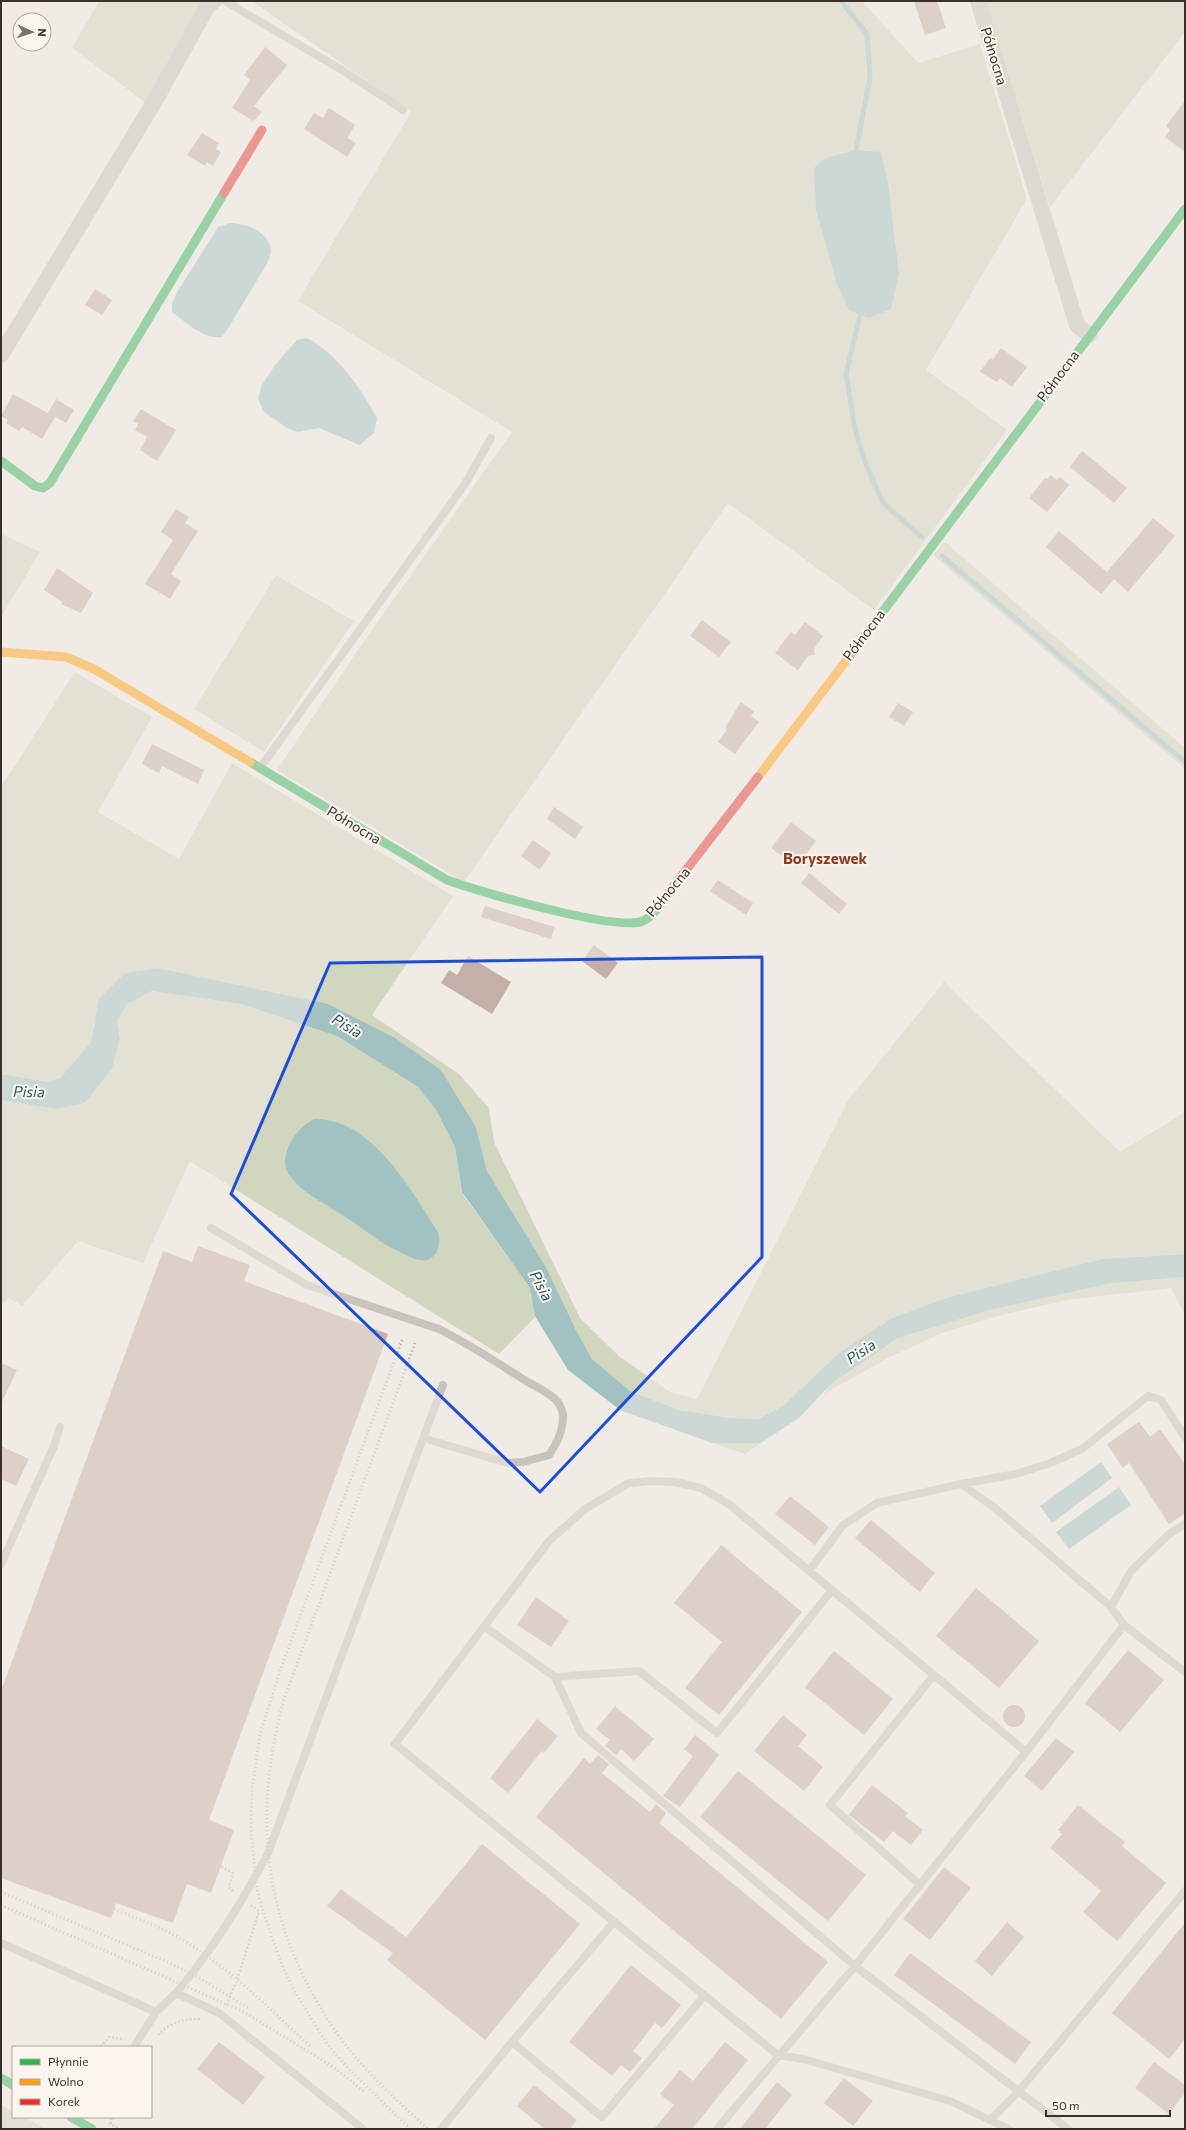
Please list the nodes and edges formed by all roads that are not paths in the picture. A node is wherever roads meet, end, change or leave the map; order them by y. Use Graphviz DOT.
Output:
graph roads {
  1 [pos="214,1"];
  2 [pos="224,1"];
  3 [pos="978,1"];
  4 [pos="403,110"];
  5 [pos="262,130"];
  6 [pos="1185,209"];
  7 [pos="1089,335"];
  8 [pos="1,355"];
  9 [pos="491,438"];
  10 [pos="1,461"];
  11 [pos="1,652"];
  12 [pos="260,768"];
  13 [pos="211,1228"];
  14 [pos="443,1385"];
  15 [pos="60,1427"];
  16 [pos="1185,1436"];
  17 [pos="423,1438"];
  18 [pos="961,1484"];
  19 [pos="1185,1524"];
  20 [pos="1,1564"];
  21 [pos="809,1571"];
  22 [pos="832,1590"];
  23 [pos="1111,1607"];
  24 [pos="1124,1625"];
  25 [pos="485,1627"];
  26 [pos="1185,1672"];
  27 [pos="934,1675"];
  28 [pos="555,1677"];
  29 [pos="1026,1752"];
  30 [pos="920,1885"];
  31 [pos="1185,1891"];
  32 [pos="614,1922"];
  33 [pos="1,1943"];
  34 [pos="855,1966"];
  35 [pos="176,1993"];
  36 [pos="704,1996"];
  37 [pos="156,2012"];
  38 [pos="512,2042"];
  39 [pos="135,2046"];
  40 [pos="778,2055"];
  41 [pos="1,2078"];
  42 [pos="12,2084"];
  43 [pos="1019,2091"];
  44 [pos="73,2118"];
  45 [pos="990,2120"];
  46 [pos="89,2127"];
  47 [pos="363,2129"];
  48 [pos="441,2129"];
  49 [pos="717,2129"];
  50 [pos="1009,2129"];
  51 [pos="1068,2129"];
  1 -- 8 [label="street"];
  2 -- 4 [label="lane"];
  3 -- 7 [label="street, Północna"];
  5 -- 10 [label="street"];
  6 -- 7 [label="street, Północna"];
  7 -- 12 [label="street, Północna"];
  9 -- 12 [label="lane"];
  11 -- 12 [label="street, Północna"];
  13 -- 17 [label="lane"];
  14 -- 17 [label="lane"];
  15 -- 20 [label="lane"];
  16 -- 18 [label="lane"];
  17 -- 35 [label="lane"];
  18 -- 21 [label="lane"];
  18 -- 23 [label="lane"];
  19 -- 23 [label="lane"];
  21 -- 22 [label="lane"];
  21 -- 25 [label="lane"];
  22 -- 27 [label="lane"];
  22 -- 28 [label="lane"];
  23 -- 24 [label="lane"];
  24 -- 26 [label="lane"];
  24 -- 29 [label="lane"];
  25 -- 28 [label="lane"];
  25 -- 32 [label="lane"];
  27 -- 29 [label="lane"];
  27 -- 30 [label="lane"];
  28 -- 34 [label="lane"];
  29 -- 30 [label="lane"];
  30 -- 34 [label="lane"];
  31 -- 43 [label="lane"];
  32 -- 36 [label="lane"];
  32 -- 38 [label="lane"];
  33 -- 37 [label="lane"];
  34 -- 40 [label="lane"];
  34 -- 43 [label="lane"];
  35 -- 37 [label="lane"];
  35 -- 47 [label="lane"];
  36 -- 38 [label="lane"];
  36 -- 40 [label="lane"];
  37 -- 39 [label="lane"];
  38 -- 48 [label="lane"];
  40 -- 45 [label="lane"];
  40 -- 49 [label="lane"];
  41 -- 42 [label="street"];
  43 -- 45 [label="lane"];
  43 -- 51 [label="lane"];
  44 -- 46 [label="street"];
  45 -- 50 [label="lane"];
}
